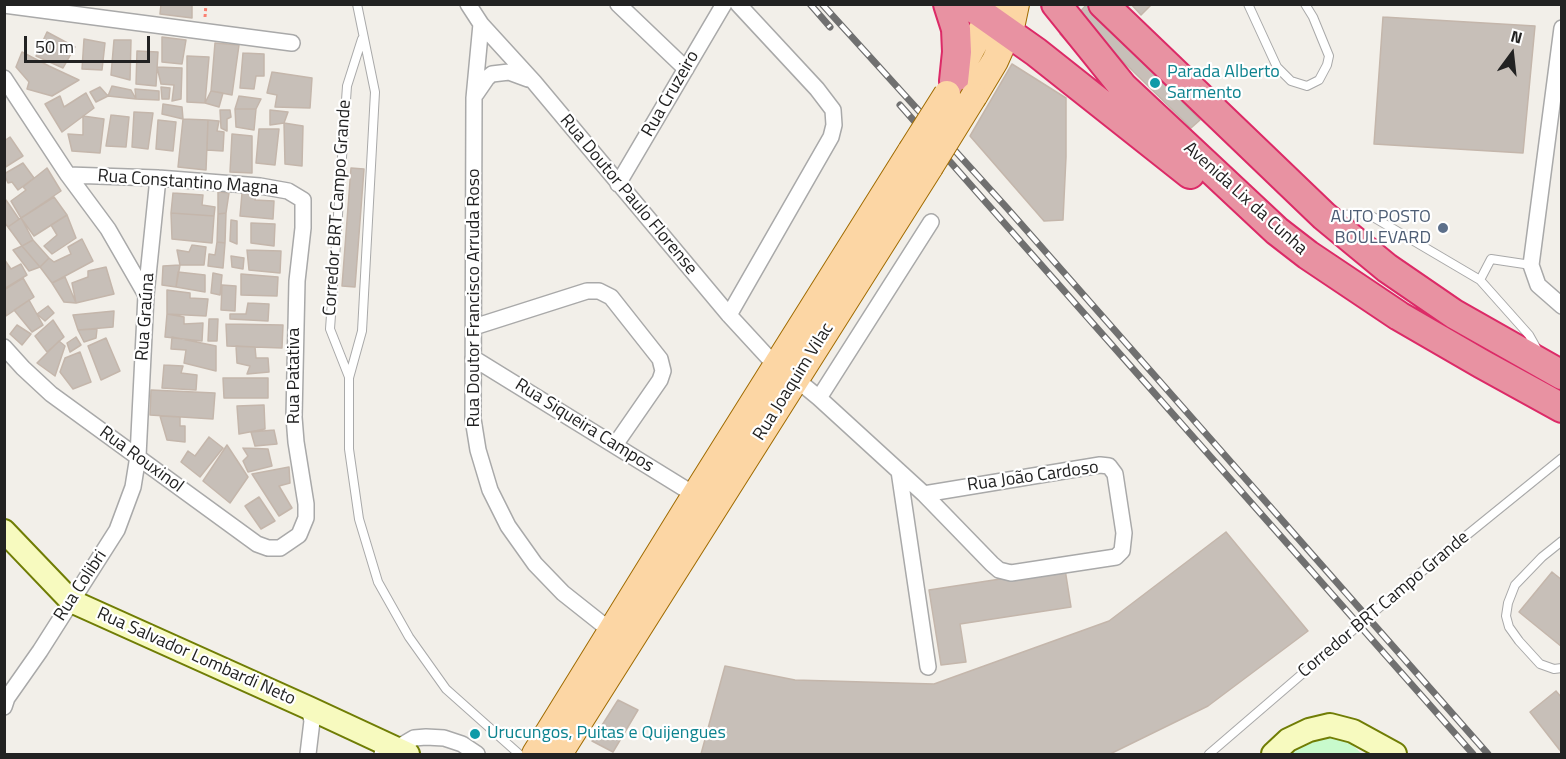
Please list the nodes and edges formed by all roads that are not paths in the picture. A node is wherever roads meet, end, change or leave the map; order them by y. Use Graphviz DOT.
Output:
graph roads {
  1 [pos="357,4"];
  2 [pos="468,4"];
  3 [pos="618,4"];
  4 [pos="724,4"];
  5 [pos="738,4"];
  6 [pos="948,4"];
  7 [pos="1016,4"];
  8 [pos="1056,4"];
  9 [pos="1103,4"];
  10 [pos="1248,4"];
  11 [pos="1305,4"];
  12 [pos="4,5"];
  13 [pos="989,16"];
  14 [pos="481,24"];
  15 [pos="1562,28"];
  16 [pos="363,38"];
  17 [pos="292,43"];
  18 [pos="686,69"];
  19 [pos="4,78"];
  20 [pos="534,82"];
  21 [pos="958,91"];
  22 [pos="474,98"];
  23 [pos="68,175"];
  24 [pos="158,178"];
  25 [pos="618,184"];
  26 [pos="303,202"];
  27 [pos="1324,216"];
  28 [pos="932,222"];
  29 [pos="1277,231"];
  30 [pos="1531,265"];
  31 [pos="1480,280"];
  32 [pos="146,295"];
  33 [pos="1562,306"];
  34 [pos="729,315"];
  35 [pos="474,327"];
  36 [pos="4,346"];
  37 [pos="473,358"];
  38 [pos="1555,371"];
  39 [pos="786,372"];
  40 [pos="349,378"];
  41 [pos="819,398"];
  42 [pos="1556,405"];
  43 [pos="615,445"];
  44 [pos="138,456"];
  45 [pos="1562,458"];
  46 [pos="899,471"];
  47 [pos="924,494"];
  48 [pos="695,495"];
  49 [pos="4,531"];
  50 [pos="1562,541"];
  51 [pos="290,542"];
  52 [pos="71,601"];
  53 [pos="620,638"];
  54 [pos="928,667"];
  55 [pos="1562,668"];
  56 [pos="5,701"];
  57 [pos="309,708"];
  58 [pos="396,752"];
  59 [pos="308,754"];
  60 [pos="477,754"];
  61 [pos="519,754"];
  62 [pos="535,754"];
  63 [pos="559,754"];
  64 [pos="1209,754"];
  65 [pos="1274,754"];
  66 [pos="1395,754"];
  1 -- 16 [label="lane, Corredor BRT Campo Grande"];
  2 -- 14 [label="street, Rua Doutor Paulo Florense"];
  3 -- 18 [label="street"];
  4 -- 18 [label="street, Rua Cruzeiro"];
  5 -- 34 [label="street"];
  6 -- 21 [label="highway"];
  7 -- 13 [label="main road, Rua Joaquim Vilac"];
  8 -- 29 [label="highway, Avenida Lix da Cunha"];
  9 -- 27 [label="highway"];
  10 -- 11 [label="lane"];
  12 -- 17 [label="street"];
  13 -- 21 [label="main road, Rua Joaquim Vilac"];
  13 -- 29 [label="highway"];
  14 -- 20 [label="street, Rua Doutor Paulo Florense"];
  14 -- 22 [label="street, Rua Doutor Francisco Arruda Roso"];
  15 -- 30 [label="street"];
  16 -- 40 [label="lane, Corredor BRT Campo Grande"];
  16 -- 40 [label="lane, Corredor BRT Campo Grande"];
  18 -- 25 [label="street, Rua Cruzeiro"];
  19 -- 23 [label="street"];
  20 -- 22 [label="street"];
  20 -- 25 [label="street, Rua Doutor Paulo Florense"];
  21 -- 39 [label="main road, Rua Joaquim Vilac, bridge"];
  22 -- 35 [label="street, Rua Doutor Francisco Arruda Roso"];
  23 -- 24 [label="street, Rua Constantino Magna"];
  23 -- 32 [label="street"];
  24 -- 26 [label="street, Rua Constantino Magna"];
  24 -- 32 [label="street, Rua Graúna"];
  25 -- 34 [label="street, Rua Doutor Paulo Florense"];
  26 -- 51 [label="street, Rua Patativa"];
  27 -- 31 [label="lane"];
  27 -- 38 [label="highway"];
  28 -- 41 [label="street"];
  29 -- 42 [label="highway, Avenida Lix da Cunha"];
  30 -- 31 [label="lane"];
  30 -- 33 [label="street"];
  31 -- 38 [label="lane"];
  32 -- 44 [label="street, Rua Graúna"];
  34 -- 39 [label="street, Rua Doutor Paulo Florense"];
  35 -- 37 [label="street, Rua Doutor Francisco Arruda Roso"];
  35 -- 43 [label="street"];
  36 -- 44 [label="street, Rua Rouxinol"];
  37 -- 43 [label="street, Rua Siqueira Campos"];
  37 -- 53 [label="street, Rua Doutor Francisco Arruda Roso"];
  39 -- 41 [label="street, Rua João Cardoso"];
  39 -- 48 [label="main road, Rua Joaquim Vilac"];
  39 -- 53 [label="main road, Rua Joaquim Vilac"];
  40 -- 61 [label="lane, Corredor BRT Campo Grande"];
  41 -- 46 [label="street, Rua João Cardoso"];
  43 -- 48 [label="street, Rua Siqueira Campos"];
  44 -- 51 [label="street, Rua Rouxinol"];
  44 -- 52 [label="street, Rua Colibri"];
  45 -- 64 [label="lane, Corredor BRT Campo Grande"];
  46 -- 47 [label="street, Rua João Cardoso"];
  46 -- 54 [label="street"];
  47 -- 47 [label="street, Rua João Cardoso"];
  48 -- 53 [label="main road, Rua Joaquim Vilac"];
  49 -- 52 [label="main road, Rua Salvador Lombardi Neto"];
  50 -- 55 [label="lane"];
  52 -- 56 [label="street, Rua Colibri"];
  52 -- 57 [label="main road, Rua Salvador Lombardi Neto"];
  53 -- 62 [label="main road, Rua Joaquim Vilac"];
  53 -- 63 [label="main road, Rua Joaquim Vilac"];
  57 -- 58 [label="main road, Rua Salvador Lombardi Neto"];
  57 -- 59 [label="street"];
  58 -- 60 [label="street"];
  65 -- 66 [label="main road"];
}
